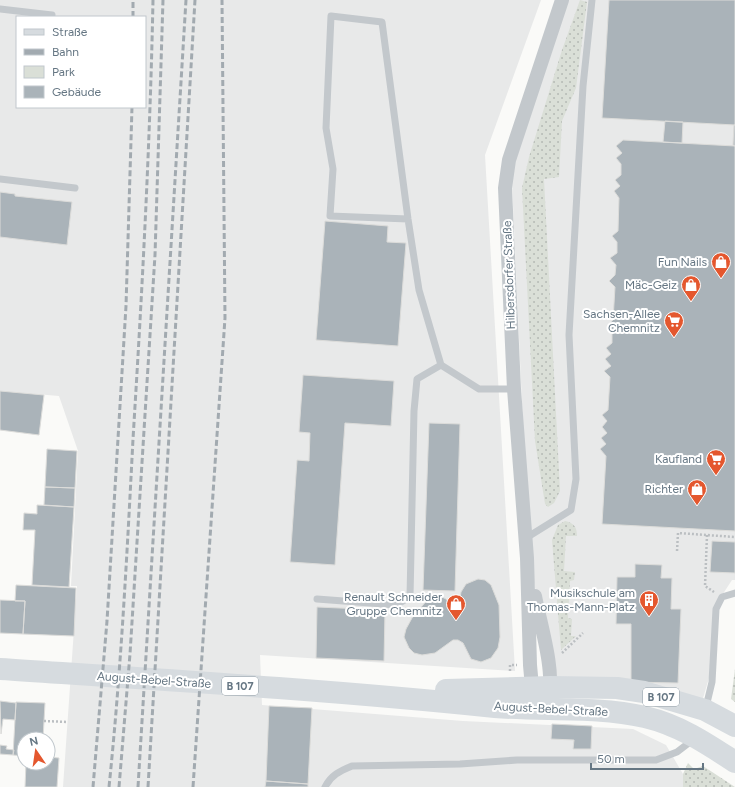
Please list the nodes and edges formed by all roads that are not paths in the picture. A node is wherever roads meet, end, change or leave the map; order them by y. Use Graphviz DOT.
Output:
graph roads {
  1 [pos="562,0"];
  2 [pos="592,0"];
  3 [pos="0,9"];
  4 [pos="52,15"];
  5 [pos="0,179"];
  6 [pos="75,188"];
  7 [pos="408,219"];
  8 [pos="441,364"];
  9 [pos="514,390"];
  10 [pos="525,538"];
  11 [pos="527,558"];
  12 [pos="735,593"];
  13 [pos="317,600"];
  14 [pos="0,669"];
  15 [pos="542,687"];
  16 [pos="355,693"];
  17 [pos="543,709"];
  18 [pos="705,710"];
  19 [pos="683,713"];
  20 [pos="668,714"];
  21 [pos="646,717"];
  22 [pos="735,726"];
  23 [pos="696,737"];
  24 [pos="735,762"];
  25 [pos="325,787"];
  1 -- 9 [label="street, Hilbersdorfer Straße"];
  2 -- 10 [label="lane"];
  3 -- 4 [label="lane"];
  5 -- 6 [label="lane"];
  7 -- 7 [label="lane"];
  7 -- 8 [label="lane"];
  8 -- 9 [label="lane"];
  8 -- 13 [label="lane"];
  9 -- 10 [label="street, Hilbersdorfer Straße"];
  10 -- 11 [label="street, Hilbersdorfer Straße"];
  11 -- 15 [label="street, Hilbersdorfer Straße"];
  11 -- 15 [label="street, Hilbersdorfer Straße"];
  12 -- 18 [label="lane"];
  14 -- 16 [label="main road, August-Bebel-Straße / B 107"];
  15 -- 16 [label="main road, August-Bebel-Straße / B 107"];
  15 -- 17 [label="street, Hilbersdorfer Straße"];
  15 -- 18 [label="main road, August-Bebel-Straße / B 107"];
  16 -- 17 [label="main road, August-Bebel-Straße / B 107"];
  17 -- 21 [label="main road, August-Bebel-Straße / B 107"];
  18 -- 19 [label="lane"];
  18 -- 22 [label="main road, August-Bebel-Straße / B 107"];
  20 -- 21 [label="lane"];
  21 -- 23 [label="main road, August-Bebel-Straße / B 107"];
  23 -- 24 [label="main road, August-Bebel-Straße / B 107"];
  23 -- 25 [label="lane"];
}
